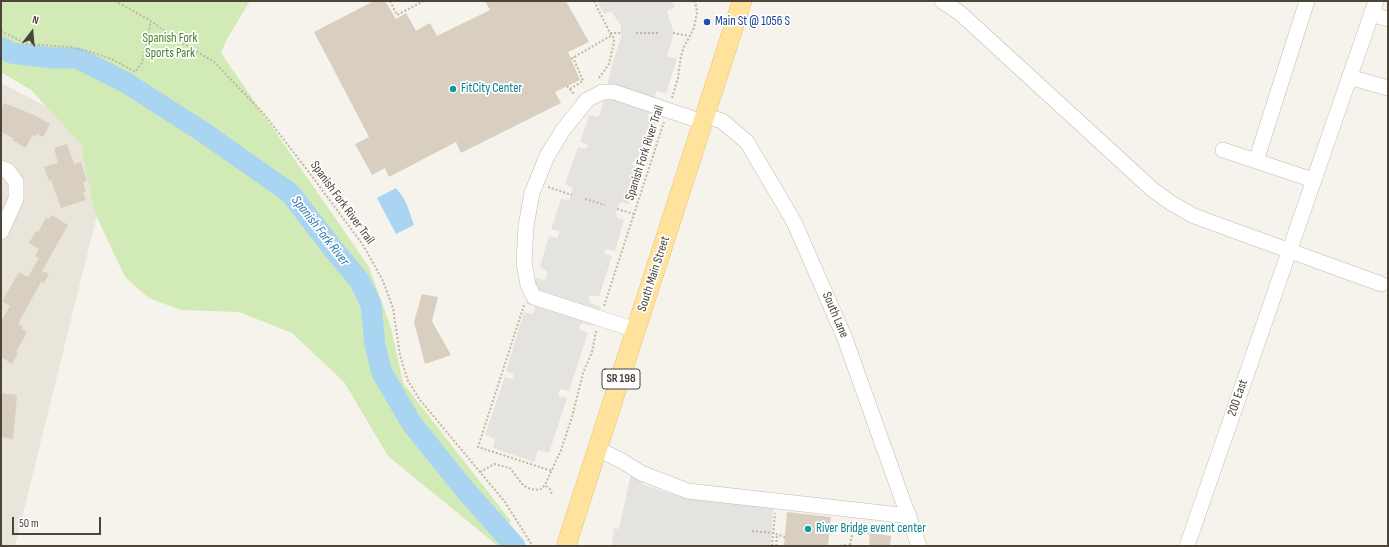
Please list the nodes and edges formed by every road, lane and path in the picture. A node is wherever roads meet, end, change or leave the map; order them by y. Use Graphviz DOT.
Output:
graph roads {
  1 [pos="115,1"];
  2 [pos="390,1"];
  3 [pos="424,1"];
  4 [pos="594,1"];
  5 [pos="694,1"];
  6 [pos="742,1"];
  7 [pos="942,1"];
  8 [pos="1307,1"];
  9 [pos="1374,8"];
  10 [pos="1388,19"];
  11 [pos="151,22"];
  12 [pos="1,31"];
  13 [pos="621,33"];
  14 [pos="636,33"];
  15 [pos="659,33"];
  16 [pos="673,33"];
  17 [pos="612,35"];
  18 [pos="690,36"];
  19 [pos="1349,77"];
  20 [pos="567,86"];
  21 [pos="1388,88"];
  22 [pos="570,89"];
  23 [pos="577,98"];
  24 [pos="668,110"];
  25 [pos="704,119"];
  26 [pos="1223,150"];
  27 [pos="1256,162"];
  28 [pos="1,168"];
  29 [pos="1313,180"];
  30 [pos="544,186"];
  31 [pos="572,194"];
  32 [pos="585,198"];
  33 [pos="605,205"];
  34 [pos="617,209"];
  35 [pos="634,214"];
  36 [pos="1,232"];
  37 [pos="1289,251"];
  38 [pos="1381,284"];
  39 [pos="600,318"];
  40 [pos="636,330"];
  41 [pos="598,448"];
  42 [pos="480,472"];
  43 [pos="545,485"];
  44 [pos="552,494"];
  45 [pos="775,510"];
  46 [pos="909,516"];
  47 [pos="752,531"];
  48 [pos="773,533"];
  49 [pos="777,535"];
  50 [pos="870,535"];
  51 [pos="785,537"];
  52 [pos="532,545"];
  53 [pos="843,545"];
  54 [pos="566,546"];
  55 [pos="772,546"];
  56 [pos="776,546"];
  57 [pos="840,546"];
  58 [pos="852,546"];
  59 [pos="919,546"];
  60 [pos="1187,546"];
  1 -- 11 [label="path, Spanish Fork River Trail"];
  2 -- 3 [label="path"];
  4 -- 13 [label="path"];
  5 -- 18 [label="path, Spanish Fork River Trail"];
  6 -- 25 [label="main road, South Main Street / SR 198"];
  7 -- 37 [label="street"];
  8 -- 27 [label="street"];
  9 -- 10 [label="street"];
  9 -- 19 [label="street, 200 East"];
  11 -- 12 [label="path"];
  11 -- 42 [label="path, Spanish Fork River Trail"];
  14 -- 15 [label="path"];
  16 -- 18 [label="path"];
  17 -- 22 [label="path"];
  18 -- 24 [label="path, Spanish Fork River Trail"];
  19 -- 21 [label="street"];
  19 -- 29 [label="street, 200 East"];
  20 -- 22 [label="path"];
  22 -- 23 [label="path"];
  24 -- 25 [label="street, South Lane"];
  24 -- 35 [label="path, Spanish Fork River Trail"];
  24 -- 39 [label="street, South Lane"];
  25 -- 40 [label="main road, South Main Street / SR 198"];
  25 -- 46 [label="street, South Lane"];
  26 -- 27 [label="street"];
  27 -- 29 [label="street"];
  28 -- 36 [label="street"];
  29 -- 37 [label="street, 200 East"];
  30 -- 31 [label="path"];
  32 -- 33 [label="path"];
  34 -- 35 [label="path"];
  35 -- 39 [label="path, Spanish Fork River Trail"];
  37 -- 38 [label="street"];
  37 -- 60 [label="street, 200 East"];
  39 -- 40 [label="street"];
  39 -- 43 [label="path, Spanish Fork River Trail"];
  40 -- 41 [label="main road, South Main Street / SR 198"];
  41 -- 46 [label="street"];
  41 -- 54 [label="main road, South Main Street / SR 198"];
  42 -- 43 [label="path"];
  42 -- 52 [label="path, Spanish Fork River Trail"];
  43 -- 44 [label="path"];
  45 -- 48 [label="path"];
  46 -- 59 [label="street, South Lane"];
  47 -- 48 [label="path"];
  48 -- 49 [label="path"];
  48 -- 55 [label="path"];
  49 -- 51 [label="path"];
  49 -- 56 [label="path"];
  50 -- 58 [label="path"];
  53 -- 57 [label="path"];
  53 -- 58 [label="path"];
}
